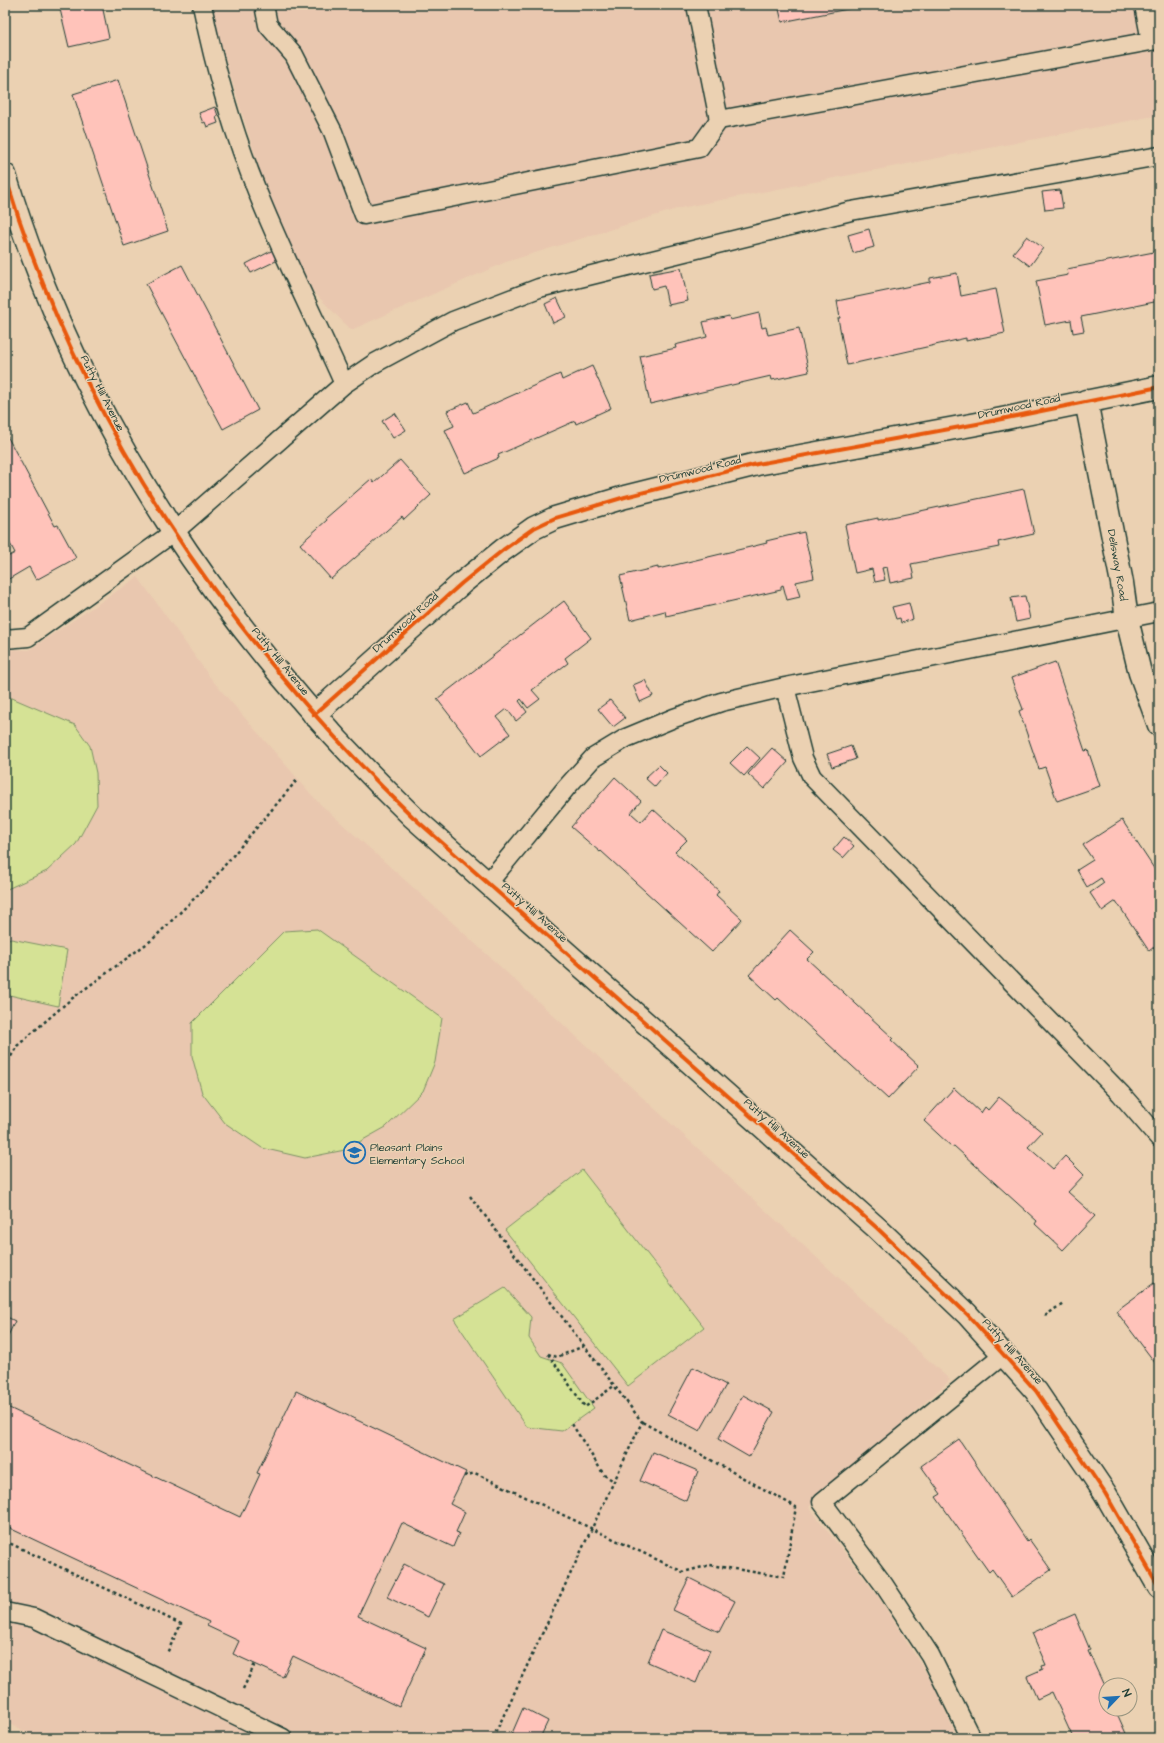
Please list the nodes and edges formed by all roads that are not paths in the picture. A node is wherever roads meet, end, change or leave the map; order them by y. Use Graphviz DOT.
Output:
graph roads {
  1 [pos="202,5"];
  2 [pos="264,5"];
  3 [pos="696,5"];
  4 [pos="1144,5"];
  5 [pos="1155,40"];
  6 [pos="719,120"];
  7 [pos="1159,156"];
  8 [pos="5,174"];
  9 [pos="344,384"];
  10 [pos="1159,388"];
  11 [pos="1086,401"];
  12 [pos="174,532"];
  13 [pos="1159,612"];
  14 [pos="1127,619"];
  15 [pos="5,639"];
  16 [pos="785,687"];
  17 [pos="314,715"];
  18 [pos="1159,725"];
  19 [pos="488,883"];
  20 [pos="1159,1138"];
  21 [pos="1004,1354"];
  22 [pos="1159,1587"];
  23 [pos="5,1612"];
  24 [pos="283,1738"];
  25 [pos="970,1738"];
  1 -- 9 [label="lane"];
  2 -- 6 [label="lane"];
  3 -- 6 [label="lane"];
  4 -- 5 [label="lane"];
  5 -- 6 [label="lane"];
  7 -- 9 [label="lane"];
  8 -- 12 [label="street, Putty Hill Avenue"];
  9 -- 12 [label="lane"];
  10 -- 11 [label="street, Drumwood Road"];
  11 -- 14 [label="street, Dellsway Road"];
  11 -- 17 [label="street, Drumwood Road"];
  12 -- 15 [label="lane"];
  12 -- 17 [label="street, Putty Hill Avenue"];
  13 -- 14 [label="lane"];
  14 -- 16 [label="lane"];
  14 -- 18 [label="street, Dellsway Road"];
  16 -- 19 [label="lane"];
  16 -- 20 [label="lane"];
  17 -- 19 [label="street, Putty Hill Avenue"];
  19 -- 21 [label="street, Putty Hill Avenue"];
  21 -- 22 [label="street, Putty Hill Avenue"];
  21 -- 25 [label="lane"];
  23 -- 24 [label="lane"];
}
